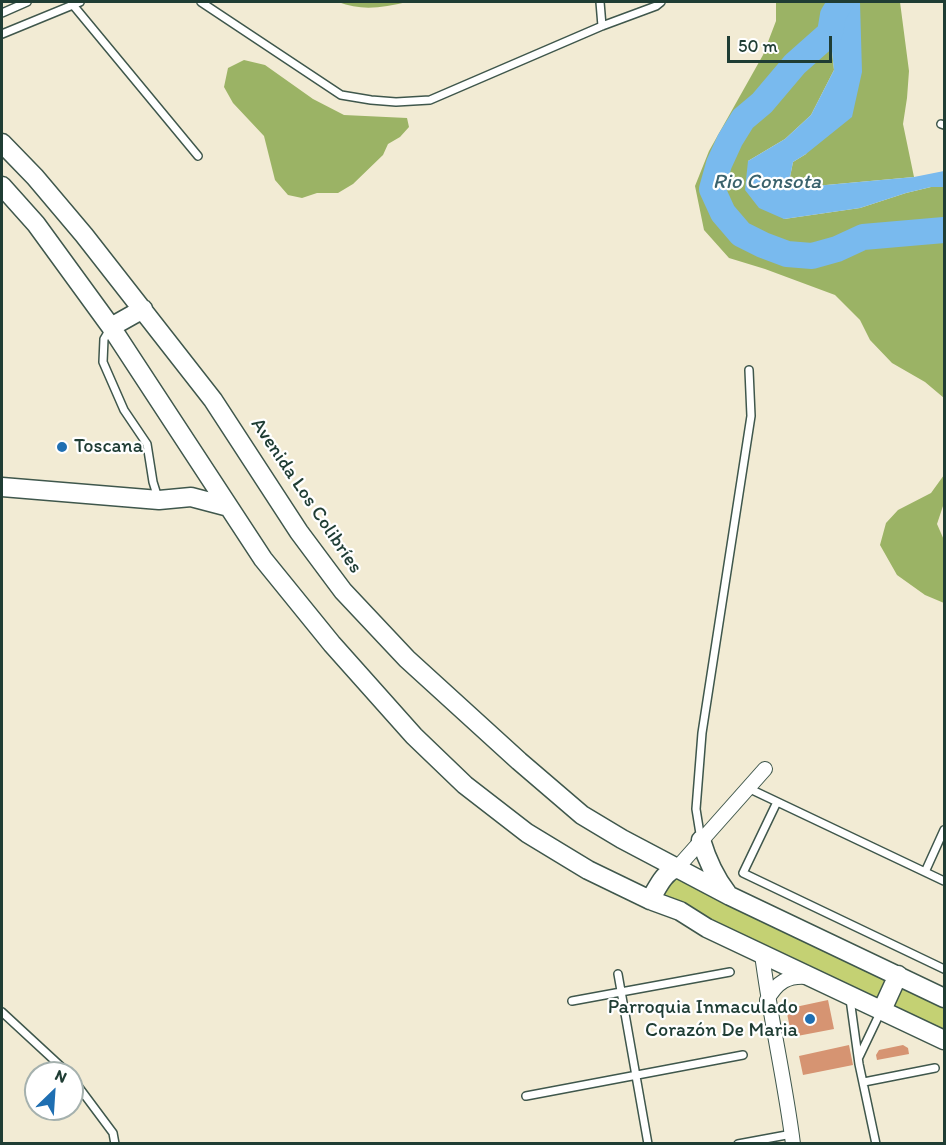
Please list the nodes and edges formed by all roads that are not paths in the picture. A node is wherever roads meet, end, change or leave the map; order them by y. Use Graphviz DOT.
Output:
graph roads {
  1 [pos="27,2"];
  2 [pos="201,2"];
  3 [pos="600,2"];
  4 [pos="660,2"];
  5 [pos="77,3"];
  6 [pos="2,13"];
  7 [pos="602,26"];
  8 [pos="2,34"];
  9 [pos="2,143"];
  10 [pos="198,156"];
  11 [pos="2,186"];
  12 [pos="143,309"];
  13 [pos="111,327"];
  14 [pos="748,370"];
  15 [pos="198,460"];
  16 [pos="2,487"];
  17 [pos="191,497"];
  18 [pos="159,500"];
  19 [pos="229,507"];
  20 [pos="765,769"];
  21 [pos="748,788"];
  22 [pos="777,802"];
  23 [pos="945,830"];
  24 [pos="701,840"];
  25 [pos="678,867"];
  26 [pos="925,872"];
  27 [pos="945,881"];
  28 [pos="730,896"];
  29 [pos="650,900"];
  30 [pos="762,954"];
  31 [pos="945,969"];
  32 [pos="730,972"];
  33 [pos="618,974"];
  34 [pos="898,975"];
  35 [pos="810,977"];
  36 [pos="621,992"];
  37 [pos="850,995"];
  38 [pos="945,998"];
  39 [pos="768,1000"];
  40 [pos="572,1001"];
  41 [pos="882,1010"];
  42 [pos="2,1012"];
  43 [pos="945,1040"];
  44 [pos="743,1055"];
  45 [pos="859,1057"];
  46 [pos="55,1061"];
  47 [pos="935,1068"];
  48 [pos="636,1076"];
  49 [pos="864,1082"];
  50 [pos="84,1094"];
  51 [pos="526,1096"];
  52 [pos="792,1139"];
  53 [pos="115,1143"];
  54 [pos="648,1143"];
  55 [pos="738,1143"];
  56 [pos="876,1143"];
  1 -- 6 [label="lane"];
  2 -- 7 [label="lane"];
  3 -- 7 [label="lane"];
  4 -- 7 [label="lane"];
  5 -- 8 [label="lane"];
  5 -- 10 [label="lane"];
  9 -- 12 [label="main road, Avenida Los Colibríes"];
  11 -- 13 [label="main road"];
  12 -- 13 [label="main road"];
  12 -- 25 [label="main road, Avenida Los Colibríes"];
  13 -- 15 [label="main road"];
  13 -- 18 [label="lane"];
  14 -- 24 [label="lane"];
  15 -- 17 [label="main road"];
  15 -- 19 [label="main road"];
  16 -- 18 [label="main road"];
  17 -- 18 [label="main road"];
  17 -- 19 [label="main road"];
  19 -- 29 [label="main road"];
  20 -- 21 [label="street"];
  21 -- 22 [label="lane"];
  21 -- 24 [label="street"];
  22 -- 26 [label="lane"];
  22 -- 31 [label="lane"];
  23 -- 26 [label="lane"];
  24 -- 25 [label="street"];
  24 -- 28 [label="main road"];
  25 -- 28 [label="main road, Avenida Los Colibríes"];
  25 -- 29 [label="main road"];
  26 -- 27 [label="lane"];
  28 -- 34 [label="main road, Avenida Los Colibríes"];
  29 -- 30 [label="main road"];
  30 -- 35 [label="main road"];
  30 -- 39 [label="street"];
  32 -- 36 [label="lane"];
  33 -- 36 [label="lane"];
  34 -- 38 [label="main road, Avenida Los Colibríes"];
  34 -- 41 [label="main road"];
  35 -- 37 [label="main road"];
  35 -- 39 [label="street"];
  36 -- 40 [label="lane"];
  36 -- 48 [label="lane"];
  37 -- 41 [label="main road"];
  37 -- 45 [label="lane"];
  39 -- 52 [label="street"];
  41 -- 43 [label="main road"];
  41 -- 45 [label="lane"];
  42 -- 46 [label="lane"];
  44 -- 48 [label="lane"];
  45 -- 49 [label="lane"];
  47 -- 49 [label="lane"];
  48 -- 51 [label="lane"];
  48 -- 54 [label="lane"];
  49 -- 56 [label="lane"];
  50 -- 53 [label="lane"];
  52 -- 55 [label="lane"];
}
